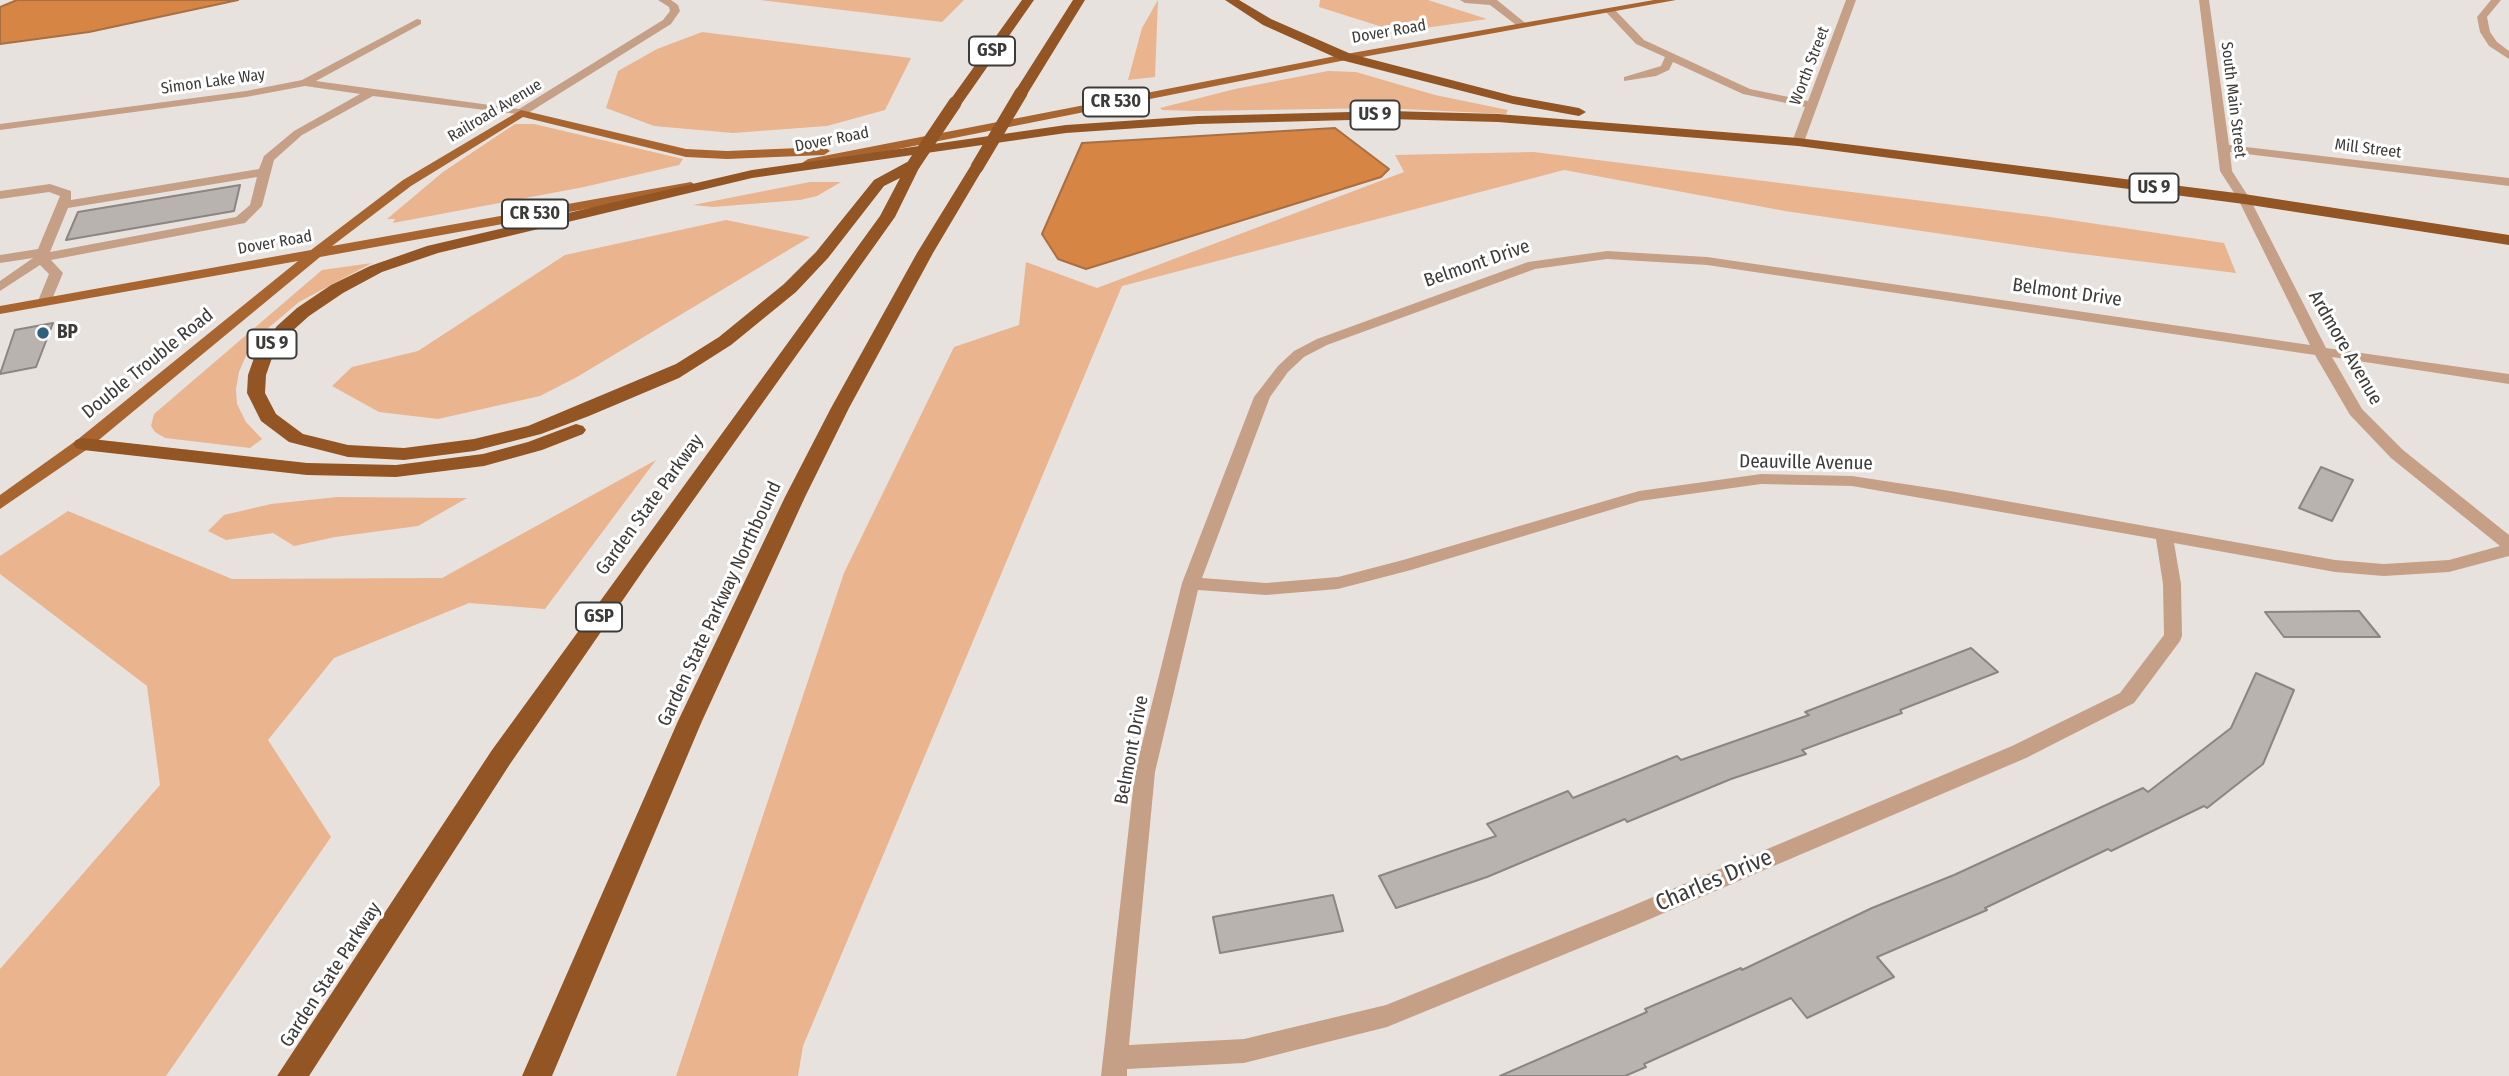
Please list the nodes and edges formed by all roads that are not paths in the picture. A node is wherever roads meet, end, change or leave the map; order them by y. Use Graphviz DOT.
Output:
graph roads {
  1 [pos="663,0"];
  2 [pos="1028,0"];
  3 [pos="1079,0"];
  4 [pos="1231,0"];
  5 [pos="1465,0"];
  6 [pos="1667,0"];
  7 [pos="1851,0"];
  8 [pos="2204,0"];
  9 [pos="2496,0"];
  10 [pos="1610,11"];
  11 [pos="417,22"];
  12 [pos="1524,26"];
  13 [pos="1671,55"];
  14 [pos="2509,56"];
  15 [pos="1346,57"];
  16 [pos="1628,79"];
  17 [pos="304,83"];
  18 [pos="370,93"];
  19 [pos="1812,105"];
  20 [pos="522,113"];
  21 [pos="0,127"];
  22 [pos="1684,131"];
  23 [pos="1798,142"];
  24 [pos="887,147"];
  25 [pos="2224,148"];
  26 [pos="914,164"];
  27 [pos="264,172"];
  28 [pos="752,174"];
  29 [pos="2509,182"];
  30 [pos="0,195"];
  31 [pos="2244,199"];
  32 [pos="62,205"];
  33 [pos="2509,240"];
  34 [pos="318,253"];
  35 [pos="42,255"];
  36 [pos="0,259"];
  37 [pos="0,287"];
  38 [pos="45,301"];
  39 [pos="0,310"];
  40 [pos="2321,352"];
  41 [pos="682,368"];
  42 [pos="2509,379"];
  43 [pos="83,444"];
  44 [pos="0,503"];
  45 [pos="2164,536"];
  46 [pos="2509,544"];
  47 [pos="2509,550"];
  48 [pos="1191,583"];
  49 [pos="1114,1067"];
  50 [pos="292,1076"];
  51 [pos="537,1076"];
  1 -- 20 [label="street, Railroad Avenue"];
  2 -- 26 [label="highway, Garden State Parkway / GSP, bridge"];
  3 -- 51 [label="highway, Garden State Parkway Northbound / GSP, bridge"];
  4 -- 15 [label="highway, US 9"];
  5 -- 12 [label="street"];
  6 -- 10 [label="main road, Dover Road / CR 530"];
  7 -- 19 [label="street, Worth Street"];
  8 -- 25 [label="street, South Main Street"];
  9 -- 14 [label="street"];
  10 -- 12 [label="main road, Dover Road / CR 530"];
  10 -- 13 [label="street"];
  11 -- 17 [label="street, Simon Lake Way"];
  12 -- 15 [label="main road, Dover Road / CR 530"];
  13 -- 16 [label="street"];
  13 -- 19 [label="street"];
  15 -- 22 [label="highway, US 9"];
  15 -- 24 [label="main road, Dover Road / CR 530"];
  17 -- 18 [label="street"];
  17 -- 21 [label="street, Simon Lake Way"];
  18 -- 20 [label="street"];
  18 -- 27 [label="street"];
  19 -- 23 [label="street, Worth Street"];
  20 -- 24 [label="main road"];
  20 -- 34 [label="main road, Railroad Avenue"];
  22 -- 23 [label="highway, US 9"];
  22 -- 28 [label="highway, US 9"];
  23 -- 31 [label="highway, US 9"];
  24 -- 28 [label="main road, Dover Road / CR 530"];
  25 -- 29 [label="street, Mill Street"];
  25 -- 31 [label="street, South Main Street"];
  26 -- 41 [label="highway, US 9"];
  26 -- 50 [label="highway, Garden State Parkway / GSP"];
  27 -- 32 [label="street"];
  27 -- 35 [label="street"];
  28 -- 34 [label="main road, Dover Road / CR 530"];
  28 -- 41 [label="highway, US 9"];
  30 -- 32 [label="street"];
  31 -- 33 [label="highway, US 9"];
  31 -- 40 [label="street, Ardmore Avenue"];
  32 -- 35 [label="street"];
  34 -- 38 [label="main road, Dover Road / CR 530"];
  34 -- 43 [label="main road, Double Trouble Road"];
  35 -- 36 [label="street"];
  35 -- 37 [label="street"];
  35 -- 38 [label="street"];
  38 -- 39 [label="main road, Dover Road / CR 530"];
  40 -- 42 [label="street, Belmont Drive"];
  40 -- 46 [label="street, Ardmore Avenue"];
  40 -- 48 [label="street, Belmont Drive"];
  41 -- 43 [label="highway"];
  43 -- 44 [label="main road, Double Trouble Road"];
  45 -- 47 [label="street, Deauville Avenue"];
  45 -- 48 [label="street, Deauville Avenue"];
  45 -- 49 [label="street, Charles Drive"];
  48 -- 49 [label="street, Belmont Drive"];
}
